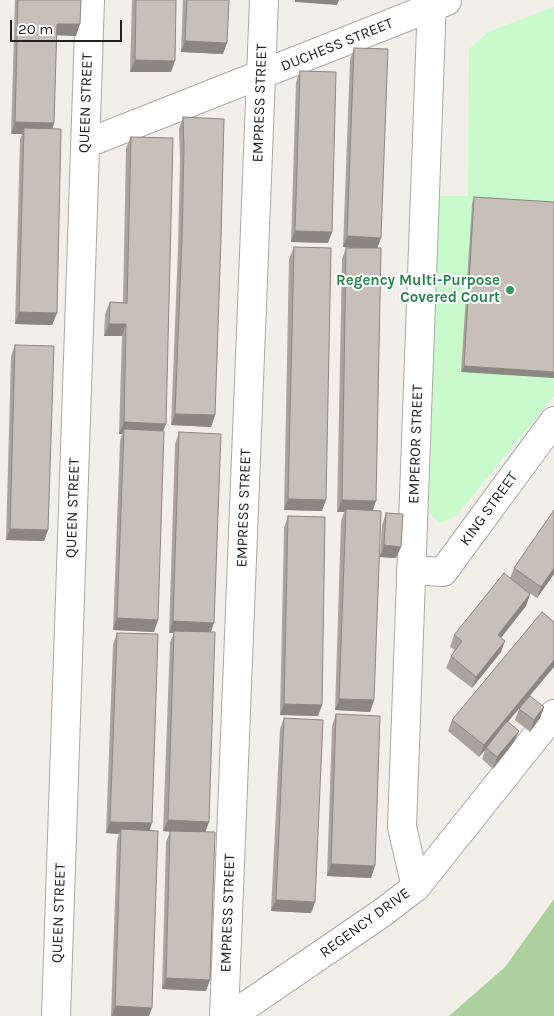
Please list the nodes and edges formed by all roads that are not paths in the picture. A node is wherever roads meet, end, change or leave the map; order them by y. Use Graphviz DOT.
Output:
graph roads {
  1 [pos="90,0"];
  2 [pos="264,0"];
  3 [pos="438,2"];
  4 [pos="262,75"];
  5 [pos="85,144"];
  6 [pos="554,421"];
  7 [pos="411,570"];
  8 [pos="554,714"];
  9 [pos="416,887"];
  10 [pos="56,1016"];
  11 [pos="224,1016"];
  12 [pos="231,1016"];
  1 -- 5 [label="street, QUEEN STREET"];
  2 -- 4 [label="street, EMPRESS STREET"];
  3 -- 4 [label="street, DUCHESS STREET"];
  3 -- 7 [label="street, EMPEROR STREET"];
  4 -- 5 [label="street, DUCHESS STREET"];
  4 -- 11 [label="street, EMPRESS STREET"];
  5 -- 10 [label="street, QUEEN STREET"];
  6 -- 7 [label="street, KING STREET"];
  7 -- 9 [label="street, EMPEROR STREET"];
  8 -- 9 [label="street, REGENCY DRIVE"];
  9 -- 12 [label="street, REGENCY DRIVE"];
}
